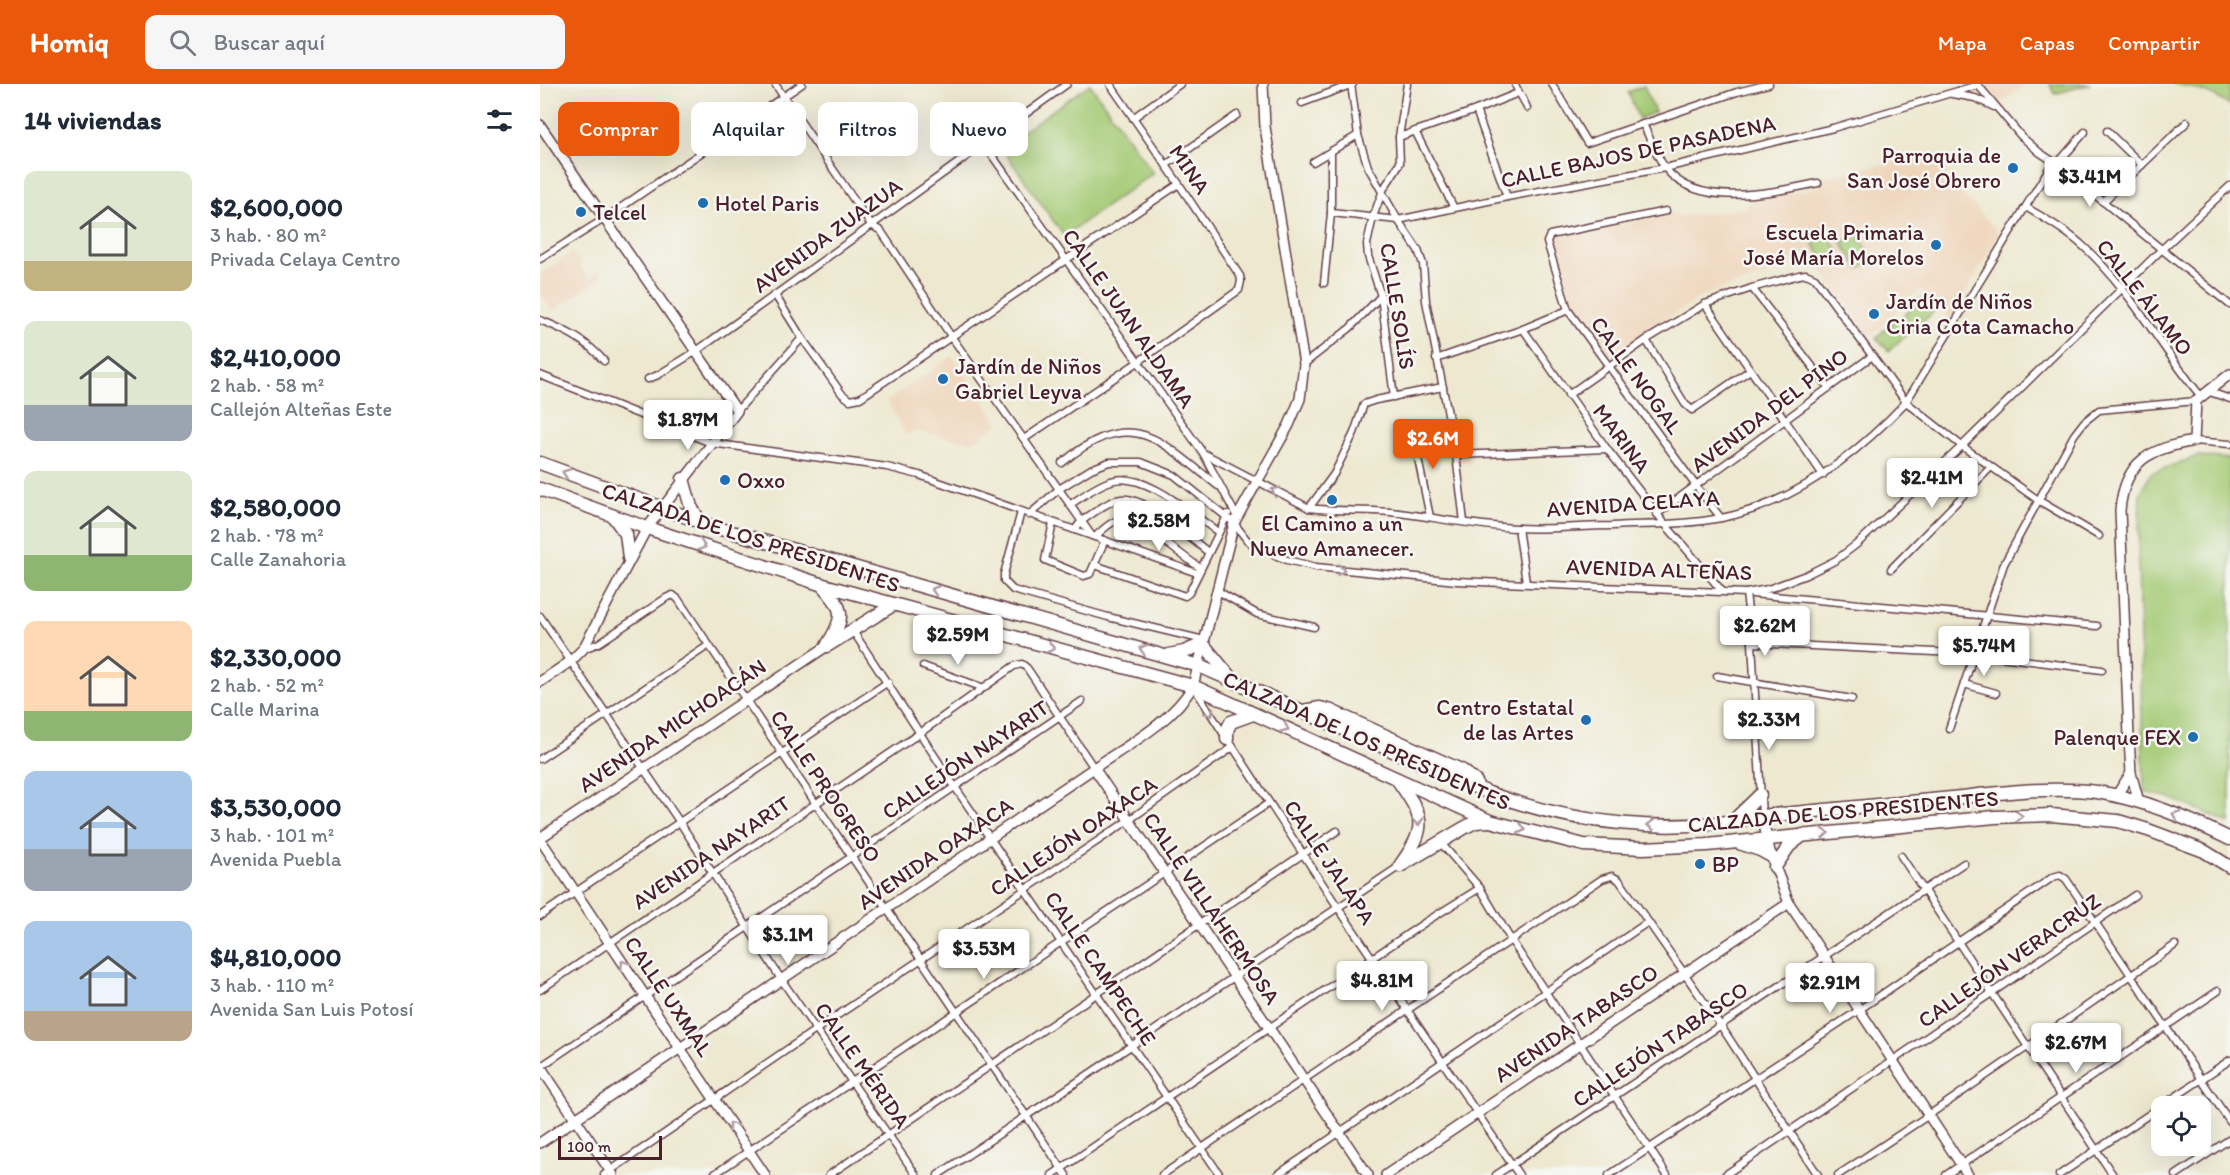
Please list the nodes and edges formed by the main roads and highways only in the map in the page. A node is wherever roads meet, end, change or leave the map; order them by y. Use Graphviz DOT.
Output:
graph roads {
  1 [pos="540,464"];
  2 [pos="683,479"];
  3 [pos="540,489"];
  4 [pos="612,515"];
  5 [pos="701,523"];
  6 [pos="629,558"];
  7 [pos="820,584"];
  8 [pos="893,605"];
  9 [pos="1165,655"];
  10 [pos="1233,680"];
  11 [pos="1252,714"];
  12 [pos="1230,743"];
  13 [pos="1396,778"];
  14 [pos="1760,795"];
  15 [pos="1490,821"];
  16 [pos="1732,822"];
  17 [pos="1803,835"];
  18 [pos="2230,839"];
  19 [pos="1736,842"];
  20 [pos="2230,867"];
  5 -- 1 [label="highway, CALZADA DE LOS PRESIDENTES, one-way"];
  2 -- 5 [label="highway"];
  3 -- 4 [label="highway, CALZADA DE LOS PRESIDENTES"];
  4 -- 6 [label="highway"];
  4 -- 7 [label="highway, CALZADA DE LOS PRESIDENTES, one-way"];
  9 -- 5 [label="highway, CALZADA DE LOS PRESIDENTES, one-way"];
  7 -- 8 [label="highway, CALZADA DE LOS PRESIDENTES"];
  7 -- 8 [label="highway"];
  8 -- 11 [label="highway, CALZADA DE LOS PRESIDENTES, one-way"];
  9 -- 10 [label="highway, CALZADA DE LOS PRESIDENTES"];
  9 -- 10 [label="highway"];
  16 -- 10 [label="highway, CALZADA DE LOS PRESIDENTES, one-way"];
  11 -- 12 [label="highway"];
  11 -- 13 [label="highway, CALZADA DE LOS PRESIDENTES, one-way"];
  13 -- 15 [label="highway, CALZADA DE LOS PRESIDENTES"];
  13 -- 15 [label="highway, one-way"];
  14 -- 16 [label="highway"];
  15 -- 19 [label="highway, CALZADA DE LOS PRESIDENTES, one-way"];
  18 -- 16 [label="highway, CALZADA DE LOS PRESIDENTES, one-way"];
  17 -- 19 [label="highway, CALZADA DE LOS PRESIDENTES"];
  17 -- 19 [label="highway"];
  17 -- 20 [label="highway, CALZADA DE LOS PRESIDENTES, one-way"];
}
